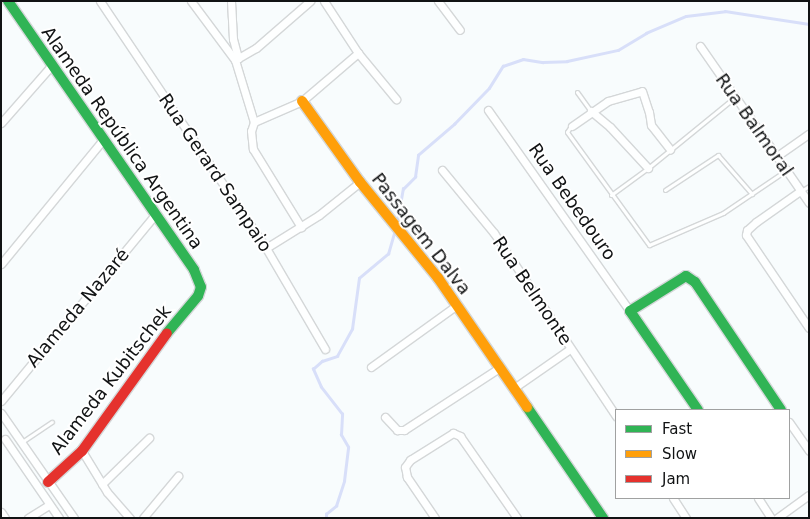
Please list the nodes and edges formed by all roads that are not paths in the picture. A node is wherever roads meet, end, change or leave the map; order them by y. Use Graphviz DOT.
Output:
graph roads {
  1 [pos="8,1"];
  2 [pos="100,1"];
  3 [pos="191,1"];
  4 [pos="231,1"];
  5 [pos="310,1"];
  6 [pos="324,1"];
  7 [pos="438,1"];
  8 [pos="460,30"];
  9 [pos="700,46"];
  10 [pos="358,53"];
  11 [pos="236,59"];
  12 [pos="51,66"];
  13 [pos="577,92"];
  14 [pos="736,96"];
  15 [pos="396,98"];
  16 [pos="302,101"];
  17 [pos="488,110"];
  18 [pos="590,111"];
  19 [pos="254,122"];
  20 [pos="1,123"];
  21 [pos="572,126"];
  22 [pos="809,134"];
  23 [pos="103,140"];
  24 [pos="670,149"];
  25 [pos="777,156"];
  26 [pos="648,168"];
  27 [pos="442,170"];
  28 [pos="786,170"];
  29 [pos="360,182"];
  30 [pos="809,186"];
  31 [pos="665,190"];
  32 [pos="800,191"];
  33 [pos="611,194"];
  34 [pos="752,194"];
  35 [pos="809,203"];
  36 [pos="155,215"];
  37 [pos="301,227"];
  38 [pos="266,248"];
  39 [pos="1,264"];
  40 [pos="198,296"];
  41 [pos="457,305"];
  42 [pos="630,311"];
  43 [pos="809,328"];
  44 [pos="570,348"];
  45 [pos="325,349"];
  46 [pos="371,367"];
  47 [pos="499,368"];
  48 [pos="514,388"];
  49 [pos="1,401"];
  50 [pos="697,409"];
  51 [pos="780,409"];
  52 [pos="1,413"];
  53 [pos="615,415"];
  54 [pos="385,416"];
  55 [pos="52,422"];
  56 [pos="790,424"];
  57 [pos="15,434"];
  58 [pos="149,438"];
  59 [pos="3,441"];
  60 [pos="21,443"];
  61 [pos="82,451"];
  62 [pos="809,452"];
  63 [pos="178,476"];
  64 [pos="48,482"];
  65 [pos="102,484"];
  66 [pos="809,495"];
  67 [pos="674,499"];
  68 [pos="759,499"];
  69 [pos="49,505"];
  70 [pos="1,512"];
  71 [pos="5,518"];
  72 [pos="28,518"];
  73 [pos="59,518"];
  74 [pos="74,518"];
  75 [pos="130,518"];
  76 [pos="143,518"];
  77 [pos="435,518"];
  78 [pos="518,518"];
  79 [pos="603,518"];
  80 [pos="686,518"];
  81 [pos="771,518"];
  82 [pos="777,518"];
  1 -- 12 [label="street, Alameda República Argentina"];
  2 -- 38 [label="street, Rua Gerard Sampaio"];
  3 -- 11 [label="street"];
  4 -- 11 [label="street"];
  5 -- 11 [label="street"];
  6 -- 10 [label="street"];
  7 -- 8 [label="street"];
  9 -- 14 [label="street, Rua Balmoral"];
  10 -- 15 [label="street"];
  10 -- 16 [label="street"];
  11 -- 19 [label="street"];
  12 -- 20 [label="street"];
  12 -- 23 [label="street, Alameda República Argentina"];
  13 -- 18 [label="lane"];
  14 -- 24 [label="lane"];
  14 -- 25 [label="street, Rua Balmoral"];
  16 -- 19 [label="street"];
  16 -- 29 [label="street, Passagem Dalva"];
  17 -- 42 [label="street, Rua Bebedouro"];
  18 -- 21 [label="street"];
  18 -- 24 [label="street"];
  18 -- 26 [label="street"];
  19 -- 37 [label="street"];
  21 -- 33 [label="lane"];
  22 -- 25 [label="street"];
  23 -- 36 [label="street, Alameda República Argentina"];
  23 -- 39 [label="street"];
  24 -- 26 [label="lane"];
  25 -- 28 [label="street, Rua Balmoral"];
  26 -- 33 [label="lane"];
  27 -- 44 [label="street, Rua Belmonte"];
  28 -- 32 [label="street, Rua Balmoral"];
  28 -- 34 [label="lane"];
  29 -- 37 [label="street"];
  29 -- 41 [label="street, Passagem Dalva"];
  30 -- 32 [label="lane"];
  31 -- 34 [label="lane"];
  32 -- 35 [label="street, Rua Balmoral"];
  32 -- 43 [label="street"];
  33 -- 34 [label="lane"];
  36 -- 40 [label="street, Alameda República Argentina"];
  36 -- 49 [label="street, Alameda Nazaré"];
  37 -- 38 [label="street"];
  38 -- 45 [label="street, Rua Gerard Sampaio"];
  40 -- 61 [label="street, Alameda Kubitschek"];
  41 -- 46 [label="street"];
  41 -- 47 [label="street, Passagem Dalva"];
  42 -- 50 [label="street, Rua Bebedouro"];
  42 -- 51 [label="street"];
  44 -- 48 [label="street"];
  44 -- 53 [label="street, Rua Belmonte"];
  47 -- 48 [label="street, Passagem Dalva"];
  47 -- 54 [label="street"];
  48 -- 79 [label="street, Passagem Dalva"];
  52 -- 57 [label="street"];
  55 -- 60 [label="lane"];
  56 -- 62 [label="street"];
  57 -- 59 [label="street"];
  57 -- 60 [label="street"];
  58 -- 65 [label="street"];
  59 -- 69 [label="street"];
  60 -- 64 [label="street"];
  61 -- 64 [label="street, Alameda Kubitschek"];
  61 -- 65 [label="street"];
  63 -- 76 [label="street"];
  64 -- 74 [label="street"];
  65 -- 75 [label="street"];
  66 -- 82 [label="street"];
  67 -- 80 [label="street"];
  68 -- 81 [label="street"];
  69 -- 72 [label="street"];
  69 -- 73 [label="street"];
  70 -- 71 [label="street"];
  77 -- 78 [label="street"];
}
